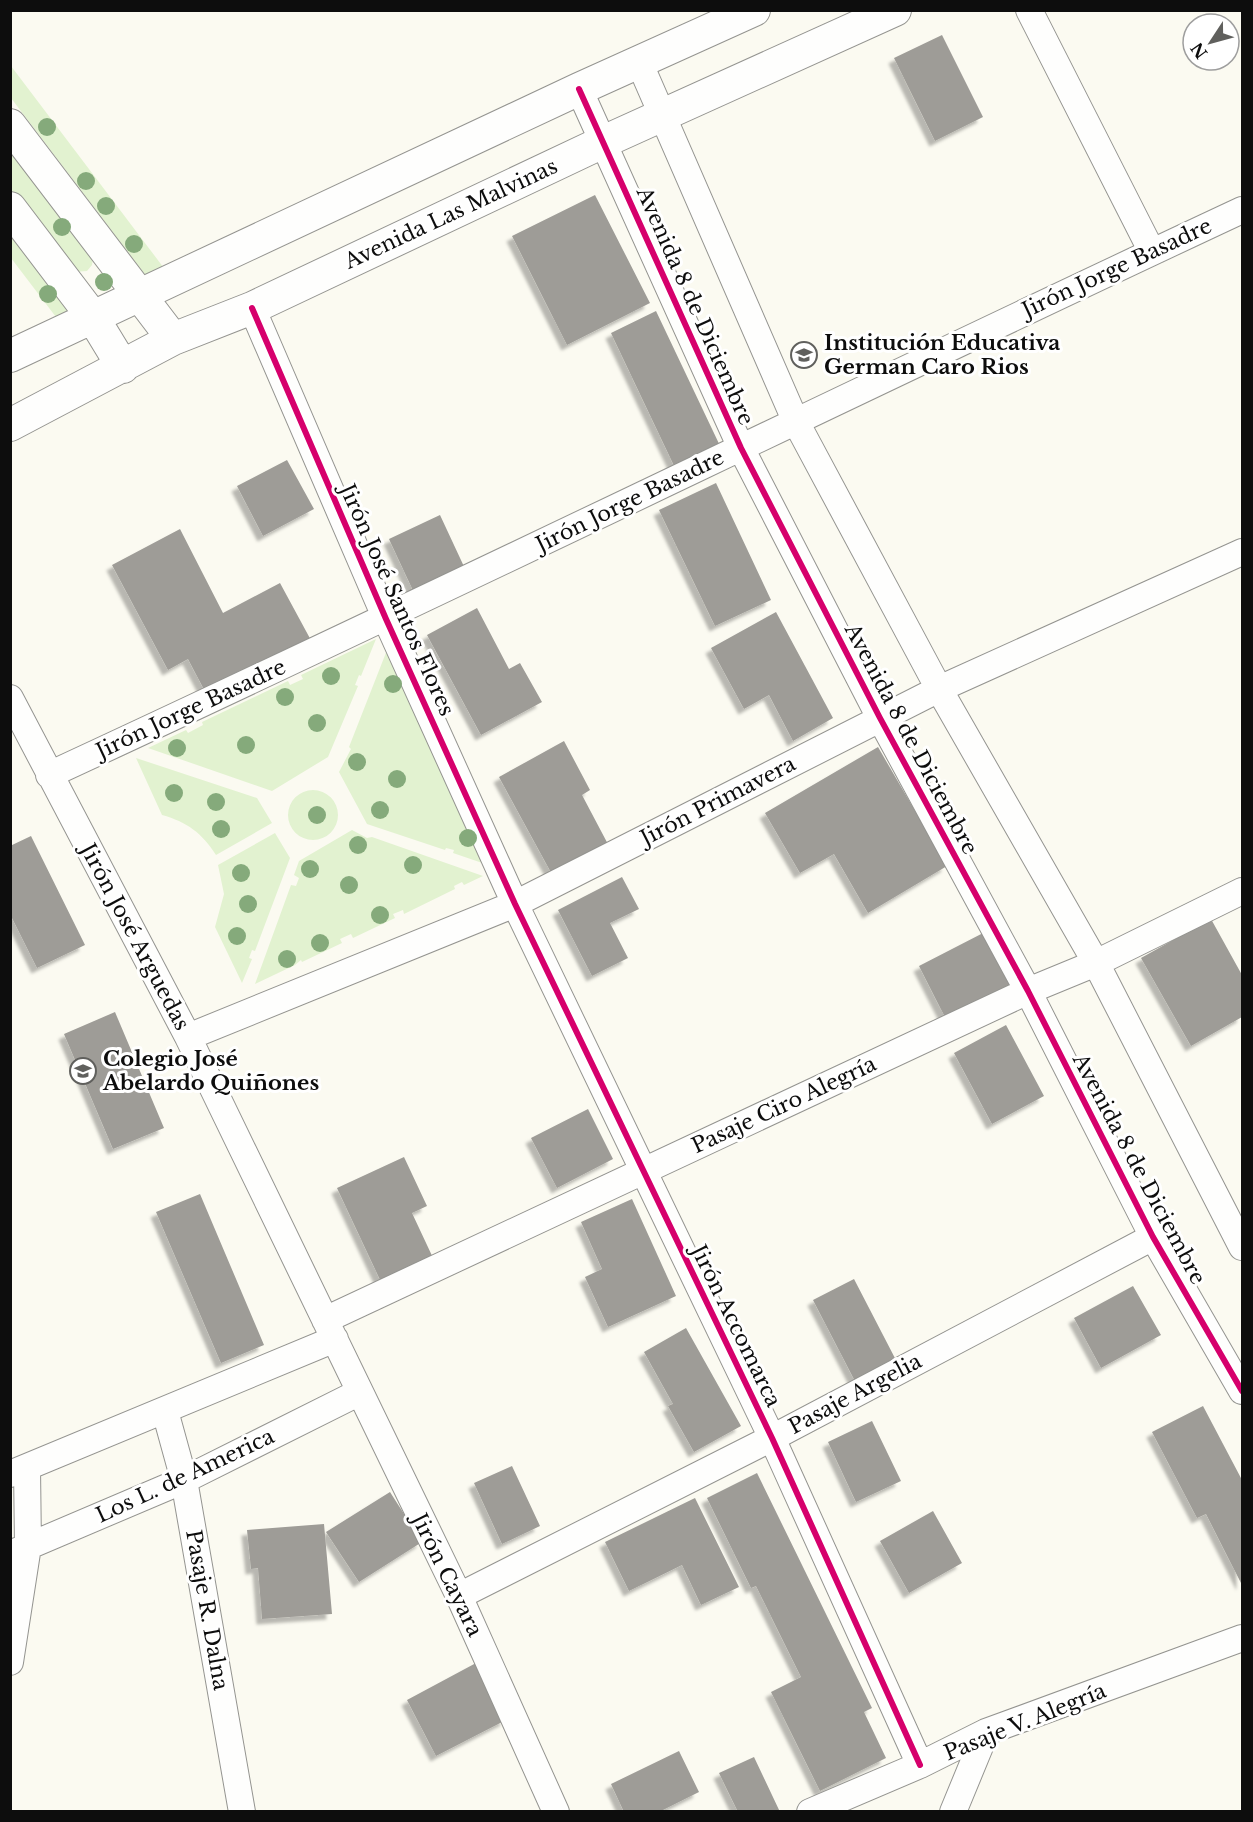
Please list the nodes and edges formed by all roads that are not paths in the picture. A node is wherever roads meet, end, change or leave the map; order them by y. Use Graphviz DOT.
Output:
graph roads {
  1 [pos="754,10"];
  2 [pos="895,10"];
  3 [pos="1029,10"];
  4 [pos="639,64"];
  5 [pos="579,89"];
  6 [pos="662,116"];
  7 [pos="10,125"];
  8 [pos="603,142"];
  9 [pos="10,208"];
  10 [pos="1242,210"];
  11 [pos="1152,252"];
  12 [pos="139,295"];
  13 [pos="252,308"];
  14 [pos="92,316"];
  15 [pos="173,339"];
  16 [pos="10,356"];
  17 [pos="123,367"];
  18 [pos="795,420"];
  19 [pos="10,425"];
  20 [pos="741,448"];
  21 [pos="1242,552"];
  22 [pos="386,619"];
  23 [pos="939,689"];
  24 [pos="10,698"];
  25 [pos="879,718"];
  26 [pos="49,774"];
  27 [pos="1242,891"];
  28 [pos="515,904"];
  29 [pos="1096,963"];
  30 [pos="1028,991"];
  31 [pos="188,1037"];
  32 [pos="643,1171"];
  33 [pos="1153,1237"];
  34 [pos="1242,1247"];
  35 [pos="330,1330"];
  36 [pos="1242,1391"];
  37 [pos="358,1393"];
  38 [pos="165,1411"];
  39 [pos="772,1438"];
  40 [pos="19,1471"];
  41 [pos="184,1479"];
  42 [pos="19,1550"];
  43 [pos="459,1596"];
  44 [pos="1242,1638"];
  45 [pos="10,1662"];
  46 [pos="986,1732"];
  47 [pos="920,1765"];
  48 [pos="242,1812"];
  49 [pos="556,1812"];
  50 [pos="810,1812"];
  51 [pos="953,1812"];
  1 -- 4 [label="street"];
  2 -- 6 [label="street, Avenida Las Malvinas"];
  3 -- 11 [label="street"];
  4 -- 5 [label="street"];
  4 -- 6 [label="street"];
  5 -- 8 [label="street, Avenida 8 de Diciembre"];
  5 -- 12 [label="street"];
  6 -- 8 [label="street, Avenida Las Malvinas"];
  6 -- 18 [label="street"];
  7 -- 12 [label="street"];
  8 -- 13 [label="street, Avenida Las Malvinas"];
  8 -- 20 [label="street, Avenida 8 de Diciembre"];
  9 -- 14 [label="street"];
  10 -- 11 [label="street, Jirón Jorge Basadre"];
  11 -- 18 [label="street, Jirón Jorge Basadre"];
  12 -- 14 [label="street"];
  12 -- 15 [label="street"];
  13 -- 15 [label="street, Avenida Las Malvinas"];
  13 -- 22 [label="street, Jirón José Santos Flores"];
  14 -- 16 [label="street"];
  14 -- 17 [label="street"];
  15 -- 17 [label="street, Avenida Las Malvinas"];
  17 -- 19 [label="street, Avenida Las Malvinas"];
  18 -- 20 [label="street, Jirón Jorge Basadre"];
  18 -- 23 [label="street"];
  20 -- 22 [label="street, Jirón Jorge Basadre"];
  20 -- 25 [label="street, Avenida 8 de Diciembre"];
  21 -- 23 [label="street, Jirón Primavera"];
  22 -- 26 [label="street, Jirón Jorge Basadre"];
  22 -- 28 [label="street, Jirón José Santos Flores"];
  23 -- 25 [label="street, Jirón Primavera"];
  23 -- 29 [label="street"];
  24 -- 26 [label="street, Jirón José Arguedas"];
  25 -- 28 [label="street, Jirón Primavera"];
  25 -- 30 [label="street, Avenida 8 de Diciembre"];
  26 -- 31 [label="street, Jirón José Arguedas"];
  27 -- 29 [label="street, Pasaje Ciro Alegría"];
  28 -- 31 [label="street, Jirón Primavera"];
  28 -- 32 [label="street, Jirón Accomarca"];
  29 -- 30 [label="street, Pasaje Ciro Alegría"];
  29 -- 34 [label="street"];
  30 -- 32 [label="street, Pasaje Ciro Alegría"];
  30 -- 33 [label="street, Avenida 8 de Diciembre"];
  31 -- 35 [label="street, Jirón José Arguedas"];
  32 -- 35 [label="street, Pasaje Ciro Alegría"];
  32 -- 39 [label="street, Jirón Accomarca"];
  33 -- 36 [label="street, Avenida 8 de Diciembre"];
  33 -- 39 [label="street, Pasaje Argelia"];
  35 -- 37 [label="street, Jirón Cayara"];
  35 -- 38 [label="street"];
  37 -- 41 [label="street, Los L. de America"];
  37 -- 43 [label="street, Jirón Cayara"];
  38 -- 40 [label="street"];
  38 -- 41 [label="street, Pasaje R. Dalna"];
  39 -- 43 [label="street, Pasaje Argelia"];
  39 -- 47 [label="street, Jirón Accomarca"];
  40 -- 42 [label="street"];
  41 -- 42 [label="street, Los L. de America"];
  41 -- 48 [label="street, Pasaje R. Dalna"];
  42 -- 45 [label="street"];
  43 -- 49 [label="street, Jirón Cayara"];
  44 -- 46 [label="street, Pasaje V. Alegría"];
  46 -- 47 [label="street, Pasaje V. Alegría"];
  46 -- 51 [label="street"];
  47 -- 50 [label="street, Pasaje V. Alegría"];
}
